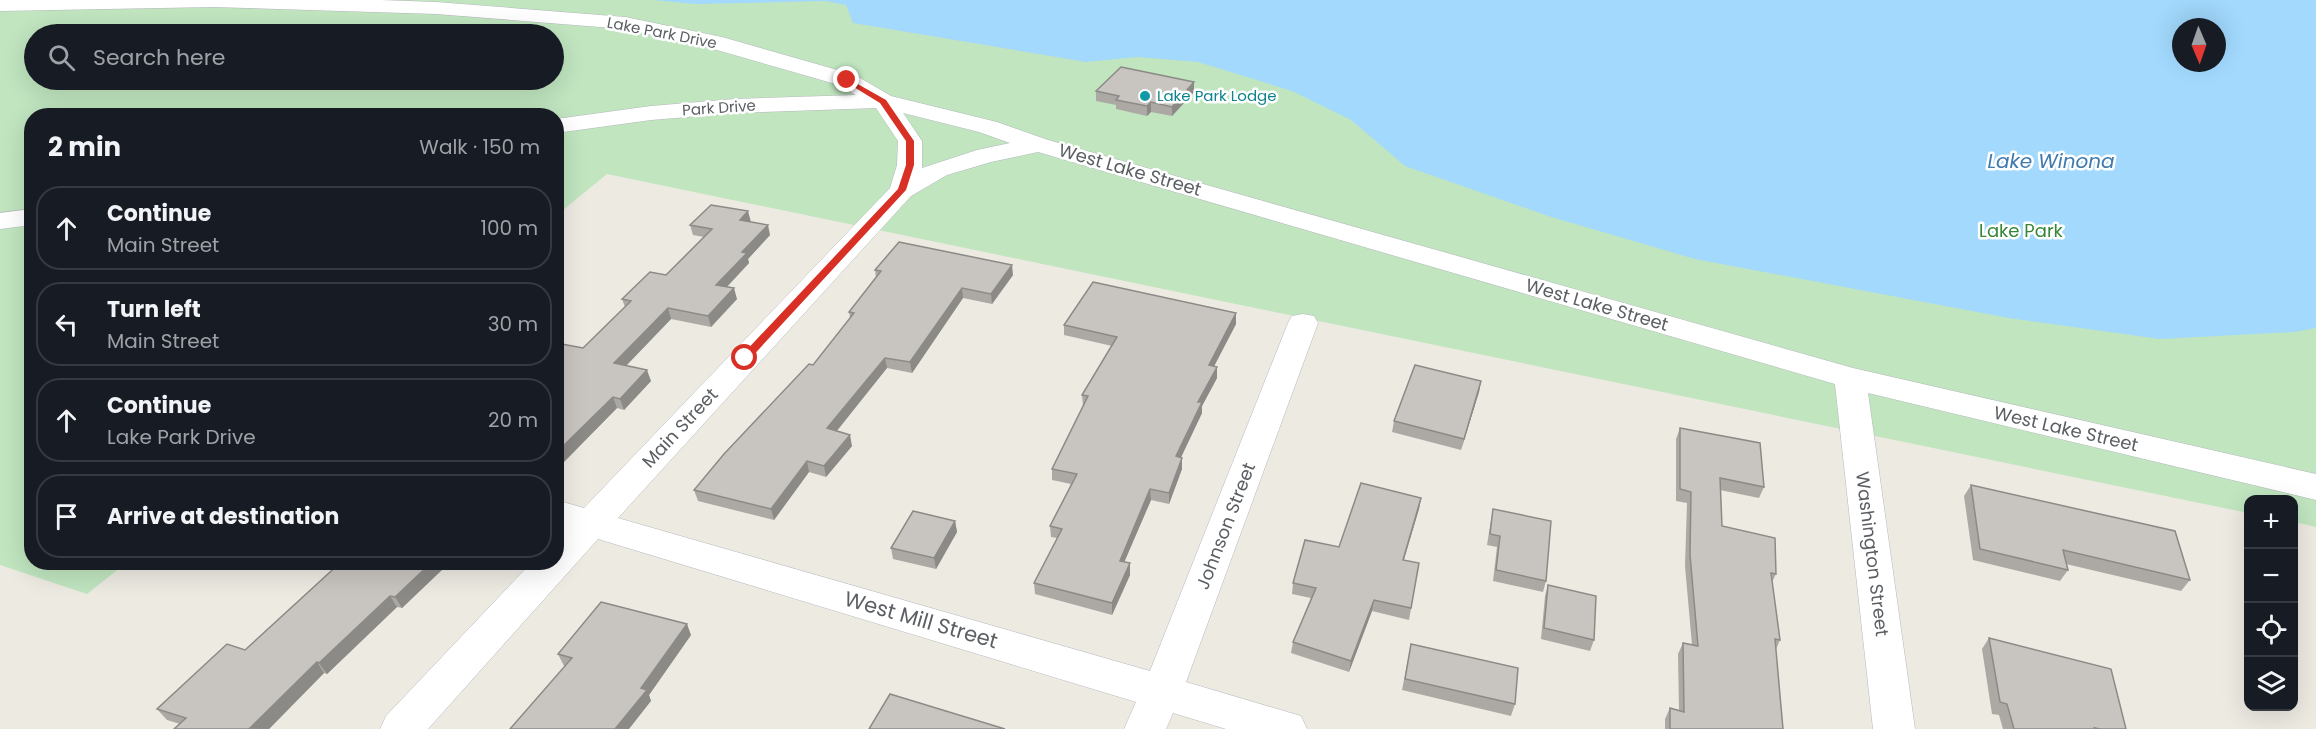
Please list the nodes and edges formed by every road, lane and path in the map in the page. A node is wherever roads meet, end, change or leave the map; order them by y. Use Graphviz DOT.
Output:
graph roads {
  1 [pos="0,4"];
  2 [pos="883,101"];
  3 [pos="564,125"];
  4 [pos="1039,145"];
  5 [pos="902,190"];
  6 [pos="24,218"];
  7 [pos="0,221"];
  8 [pos="1304,323"];
  9 [pos="1850,378"];
  10 [pos="2316,488"];
  11 [pos="574,518"];
  12 [pos="564,542"];
  13 [pos="549,570"];
  14 [pos="1161,691"];
  15 [pos="401,729"];
  16 [pos="1145,729"];
  17 [pos="1286,729"];
  18 [pos="1894,729"];
  1 -- 2 [label="street, Lake Park Drive"];
  2 -- 3 [label="street, Park Drive"];
  2 -- 4 [label="street, West Lake Street"];
  2 -- 5 [label="street, Main Street"];
  4 -- 5 [label="street, Main Street"];
  4 -- 9 [label="street, West Lake Street"];
  5 -- 11 [label="street, Main Street"];
  6 -- 7 [label="street"];
  8 -- 14 [label="street, Johnson Street"];
  9 -- 10 [label="street, West Lake Street"];
  9 -- 18 [label="street, Washington Street"];
  11 -- 12 [label="street, Main Street"];
  11 -- 14 [label="street, West Mill Street"];
  13 -- 15 [label="street, Main Street"];
  14 -- 16 [label="street, Johnson Street"];
  14 -- 17 [label="street, West Mill Street"];
}
